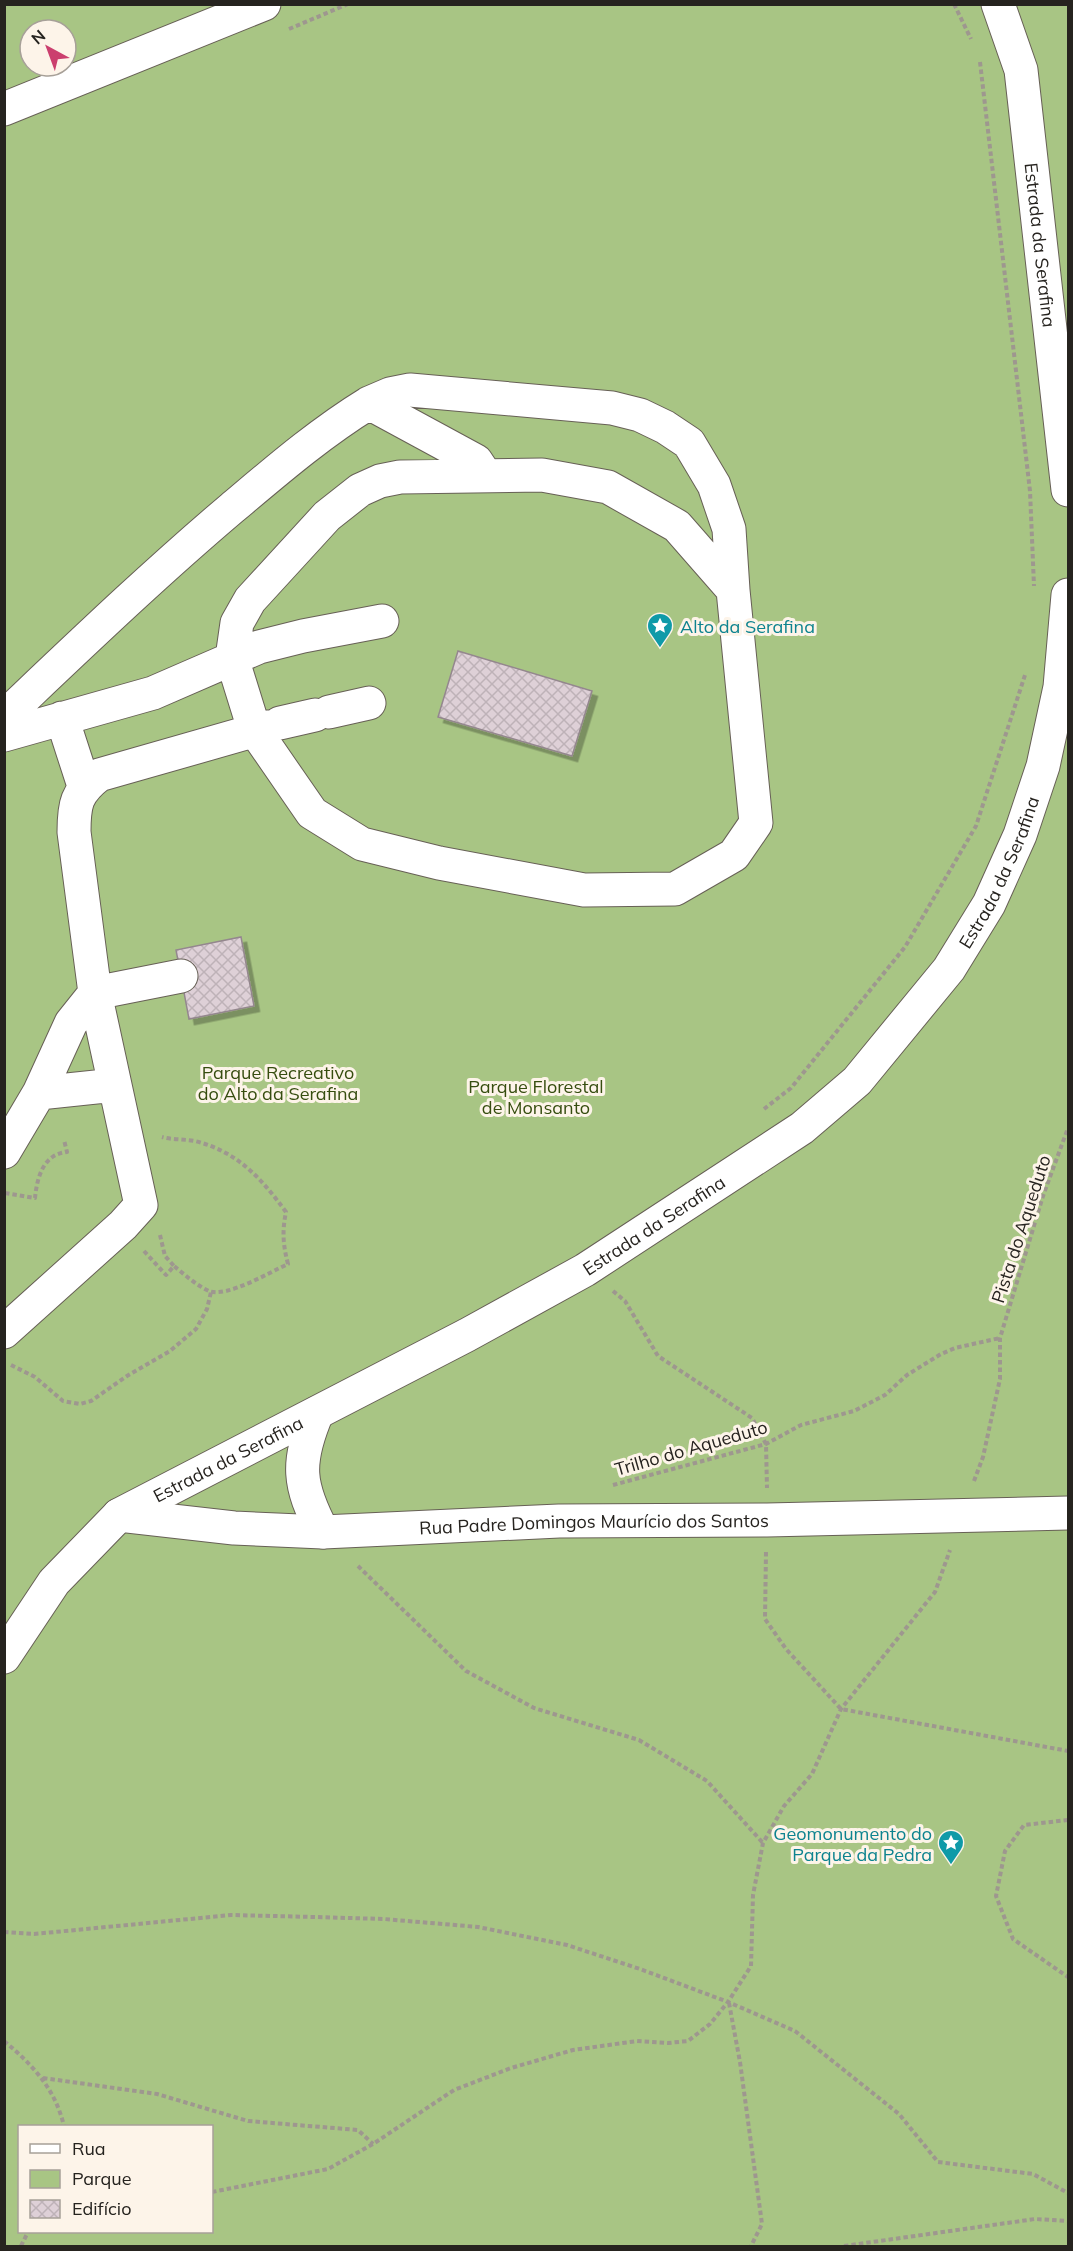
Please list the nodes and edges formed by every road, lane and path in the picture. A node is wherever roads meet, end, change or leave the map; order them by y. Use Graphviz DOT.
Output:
graph roads {
  1 [pos="264,4"];
  2 [pos="954,4"];
  3 [pos="998,4"];
  4 [pos="974,44"];
  5 [pos="978,54"];
  6 [pos="4,109"];
  7 [pos="369,403"];
  8 [pos="486,476"];
  9 [pos="1068,490"];
  10 [pos="733,590"];
  11 [pos="1035,593"];
  12 [pos="1068,595"];
  13 [pos="382,621"];
  14 [pos="232,658"];
  15 [pos="1026,672"];
  16 [pos="380,700"];
  17 [pos="4,717"];
  18 [pos="62,718"];
  19 [pos="267,727"];
  20 [pos="4,735"];
  21 [pos="84,786"];
  22 [pos="181,976"];
  23 [pos="95,993"];
  24 [pos="39,1093"];
  25 [pos="118,1101"];
  26 [pos="755,1116"];
  27 [pos="1068,1128"];
  28 [pos="64,1140"];
  29 [pos="4,1152"];
  30 [pos="5,1193"];
  31 [pos="123,1225"];
  32 [pos="585,1270"];
  33 [pos="211,1292"];
  34 [pos="4,1332"];
  35 [pos="1000,1338"];
  36 [pos="4,1360"];
  37 [pos="317,1413"];
  38 [pos="766,1444"];
  39 [pos="610,1485"];
  40 [pos="1068,1513"];
  41 [pos="119,1515"];
  42 [pos="962,1515"];
  43 [pos="767,1520"];
  44 [pos="323,1532"];
  45 [pos="4,1658"];
  46 [pos="841,1709"];
  47 [pos="1068,1751"];
  48 [pos="1068,1820"];
  49 [pos="763,1843"];
  50 [pos="4,1932"];
  51 [pos="1068,1977"];
  52 [pos="728,2002"];
  53 [pos="4,2041"];
  54 [pos="43,2078"];
  55 [pos="64,2125"];
  56 [pos="374,2144"];
  57 [pos="213,2192"];
  58 [pos="1068,2193"];
  59 [pos="1068,2222"];
  60 [pos="28,2233"];
  61 [pos="21,2247"];
  62 [pos="751,2247"];
  63 [pos="844,2247"];
  1 -- 6 [label="street"];
  2 -- 4 [label="path"];
  3 -- 9 [label="street, Estrada da Serafina"];
  5 -- 11 [label="path"];
  7 -- 8 [label="street"];
  7 -- 10 [label="street"];
  7 -- 17 [label="street"];
  8 -- 10 [label="street"];
  8 -- 14 [label="street"];
  10 -- 19 [label="street"];
  12 -- 32 [label="street, Estrada da Serafina"];
  13 -- 14 [label="street"];
  14 -- 18 [label="street"];
  14 -- 19 [label="street"];
  15 -- 26 [label="path"];
  16 -- 19 [label="street"];
  18 -- 20 [label="street"];
  18 -- 21 [label="street"];
  19 -- 21 [label="street"];
  21 -- 23 [label="street"];
  22 -- 23 [label="street"];
  23 -- 24 [label="street"];
  23 -- 25 [label="street"];
  24 -- 25 [label="street"];
  24 -- 29 [label="street"];
  25 -- 31 [label="street"];
  25 -- 33 [label="path"];
  27 -- 35 [label="path, Pista do Aqueduto"];
  28 -- 30 [label="path"];
  31 -- 33 [label="path"];
  31 -- 34 [label="street"];
  32 -- 37 [label="street, Estrada da Serafina"];
  32 -- 38 [label="path"];
  33 -- 36 [label="path"];
  35 -- 38 [label="path, Trilho do Aqueduto"];
  35 -- 42 [label="path, Pista do Aqueduto"];
  37 -- 41 [label="street, Estrada da Serafina"];
  37 -- 44 [label="street"];
  38 -- 39 [label="path, Trilho do Aqueduto"];
  38 -- 43 [label="path"];
  40 -- 42 [label="street, Rua Padre Domingos Maurício dos Santos"];
  41 -- 44 [label="street, Rua Padre Domingos Maurício dos Santos"];
  41 -- 45 [label="street, Estrada da Serafina"];
  42 -- 43 [label="street, Rua Padre Domingos Maurício dos Santos"];
  42 -- 46 [label="path, Pista do Aqueduto"];
  43 -- 44 [label="street, Rua Padre Domingos Maurício dos Santos"];
  43 -- 46 [label="path"];
  44 -- 49 [label="path"];
  46 -- 47 [label="path"];
  46 -- 49 [label="path, Pista do Aqueduto"];
  48 -- 51 [label="path"];
  49 -- 52 [label="path, Pista do Aqueduto"];
  50 -- 52 [label="path"];
  52 -- 56 [label="path, Pista do Aqueduto"];
  52 -- 58 [label="path"];
  52 -- 62 [label="path"];
  53 -- 54 [label="path"];
  54 -- 55 [label="path"];
  54 -- 56 [label="path"];
  56 -- 57 [label="path, Pista do Aqueduto"];
  59 -- 63 [label="path"];
  60 -- 61 [label="path"];
}
